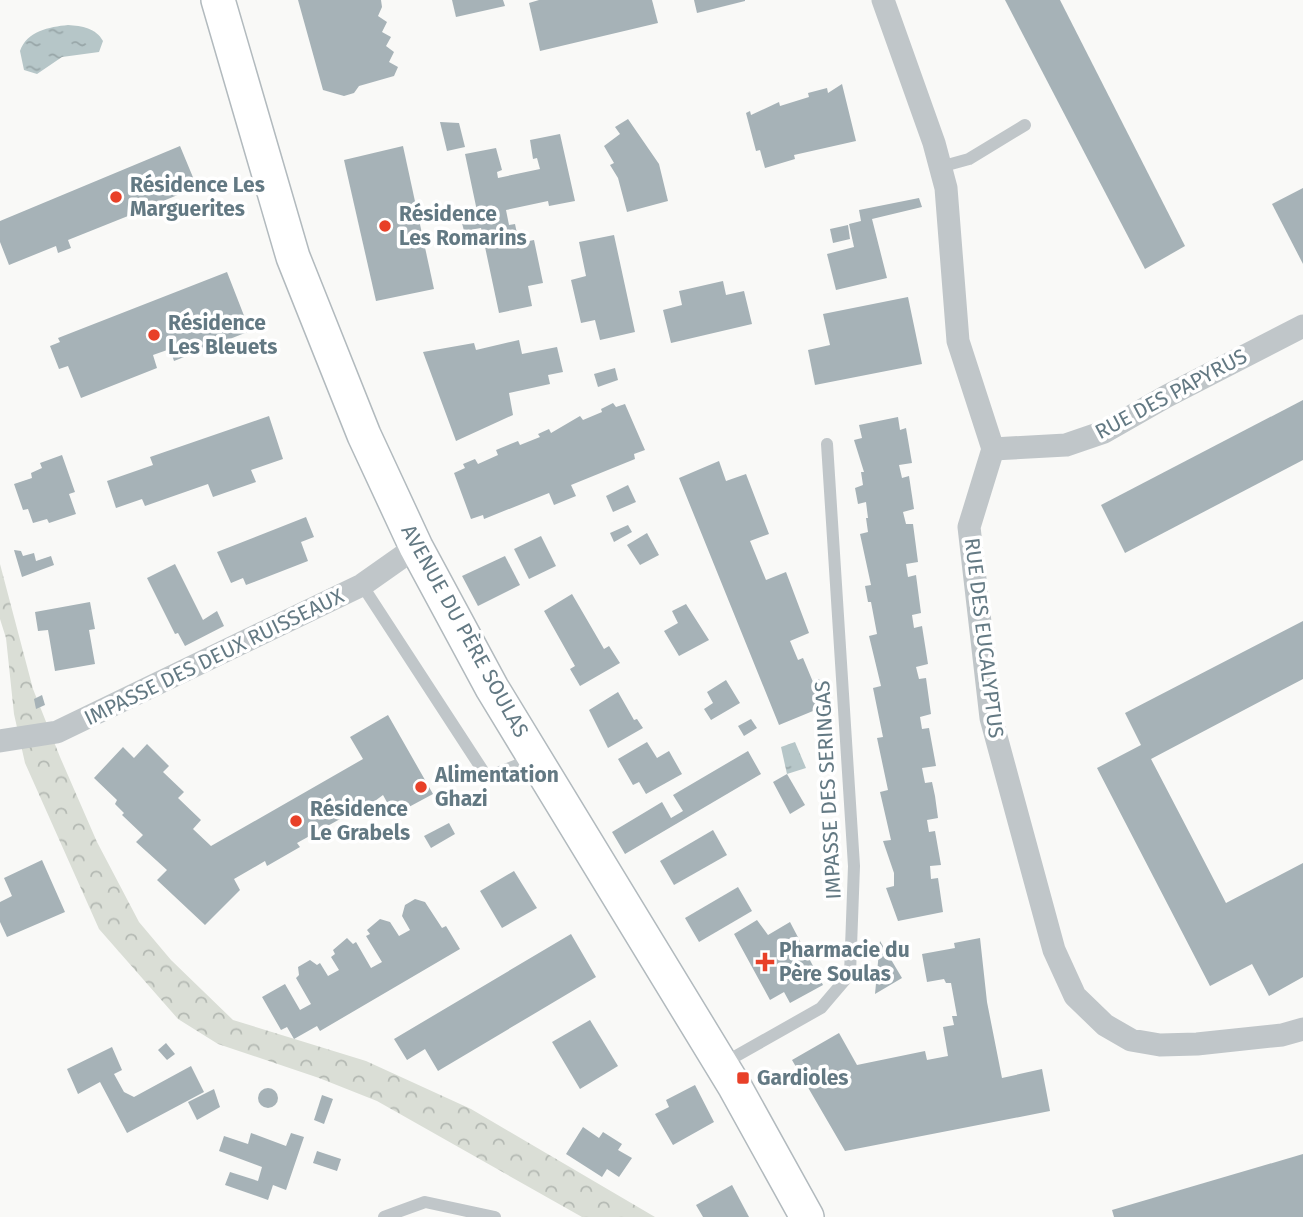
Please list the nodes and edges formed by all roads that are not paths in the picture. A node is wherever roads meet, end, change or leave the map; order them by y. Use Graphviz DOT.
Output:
graph roads {
  1 [pos="218,0"];
  2 [pos="883,0"];
  3 [pos="1024,125"];
  4 [pos="940,167"];
  5 [pos="1303,326"];
  6 [pos="827,444"];
  7 [pos="993,449"];
  8 [pos="416,547"];
  9 [pos="362,585"];
  10 [pos="0,741"];
  11 [pos="535,758"];
  12 [pos="1303,1029"];
  13 [pos="721,1065"];
  14 [pos="384,1217"];
  15 [pos="495,1217"];
  16 [pos="807,1217"];
  1 -- 8 [label="main road, AVENUE DU PÈRE SOULAS"];
  2 -- 4 [label="street"];
  3 -- 4 [label="lane"];
  4 -- 7 [label="street"];
  5 -- 7 [label="street, RUE DES PAPYRUS"];
  6 -- 13 [label="lane, IMPASSE DES SERINGAS"];
  7 -- 12 [label="street, RUE DES EUCALYPTUS"];
  8 -- 9 [label="street, IMPASSE DES DEUX RUISSEAUX"];
  8 -- 11 [label="main road, AVENUE DU PÈRE SOULAS"];
  9 -- 10 [label="street, IMPASSE DES DEUX RUISSEAUX"];
  9 -- 11 [label="lane"];
  11 -- 13 [label="main road, AVENUE DU PÈRE SOULAS"];
  13 -- 16 [label="main road, AVENUE DU PÈRE SOULAS"];
  14 -- 15 [label="lane"];
}
